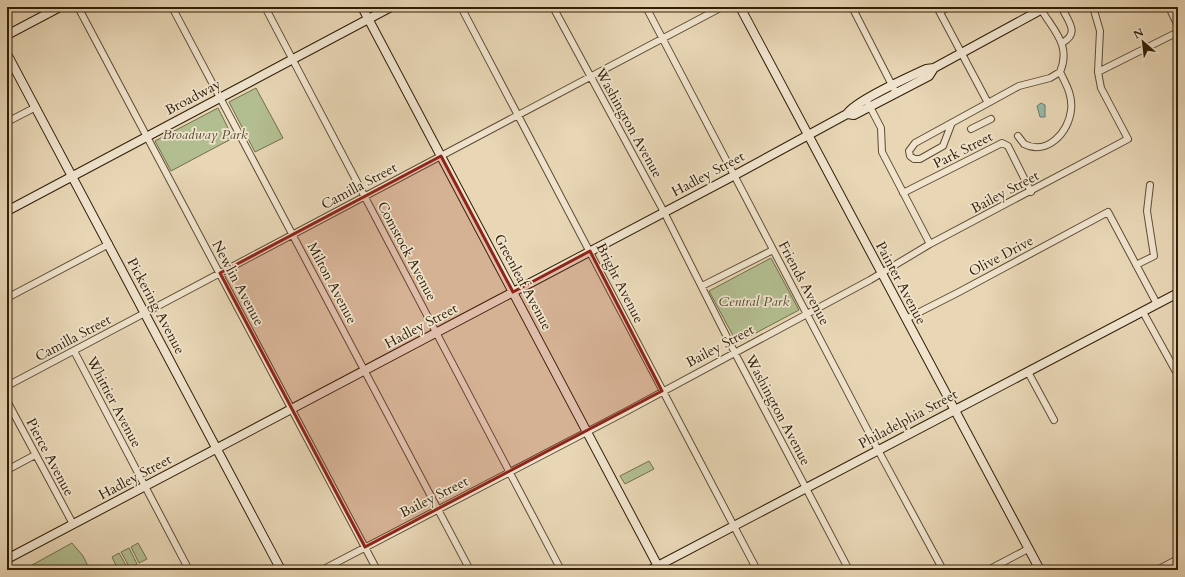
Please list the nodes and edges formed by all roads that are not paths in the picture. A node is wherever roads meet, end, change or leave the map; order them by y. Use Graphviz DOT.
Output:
graph roads {
  1 [pos="60,7"];
  2 [pos="78,7"];
  3 [pos="172,7"];
  4 [pos="265,7"];
  5 [pos="362,7"];
  6 [pos="391,7"];
  7 [pos="461,7"];
  8 [pos="553,7"];
  9 [pos="646,7"];
  10 [pos="722,7"];
  11 [pos="740,7"];
  12 [pos="852,7"];
  13 [pos="948,7"];
  14 [pos="1092,7"];
  15 [pos="1169,7"];
  16 [pos="938,9"];
  17 [pos="1044,9"];
  18 [pos="1064,12"];
  19 [pos="368,19"];
  20 [pos="1178,26"];
  21 [pos="1178,32"];
  22 [pos="7,35"];
  23 [pos="663,38"];
  24 [pos="1062,43"];
  25 [pos="962,53"];
  26 [pos="7,54"];
  27 [pos="292,59"];
  28 [pos="1060,72"];
  29 [pos="1098,72"];
  30 [pos="590,77"];
  31 [pos="894,90"];
  32 [pos="221,97"];
  33 [pos="868,103"];
  34 [pos="988,103"];
  35 [pos="36,107"];
  36 [pos="975,112"];
  37 [pos="518,115"];
  38 [pos="991,119"];
  39 [pos="7,122"];
  40 [pos="982,123"];
  41 [pos="951,125"];
  42 [pos="971,129"];
  43 [pos="808,135"];
  44 [pos="147,136"];
  45 [pos="1018,136"];
  46 [pos="441,156"];
  47 [pos="735,175"];
  48 [pos="72,176"];
  49 [pos="1150,185"];
  50 [pos="1031,192"];
  51 [pos="903,193"];
  52 [pos="365,196"];
  53 [pos="7,211"];
  54 [pos="664,212"];
  55 [pos="292,235"];
  56 [pos="108,244"];
  57 [pos="930,244"];
  58 [pos="773,250"];
  59 [pos="590,251"];
  60 [pos="1136,265"];
  61 [pos="881,273"];
  62 [pos="220,274"];
  63 [pos="702,286"];
  64 [pos="513,292"];
  65 [pos="1178,293"];
  66 [pos="7,298"];
  67 [pos="1157,304"];
  68 [pos="1143,312"];
  69 [pos="145,313"];
  70 [pos="807,314"];
  71 [pos="906,319"];
  72 [pos="437,332"];
  73 [pos="74,351"];
  74 [pos="735,352"];
  75 [pos="364,370"];
  76 [pos="1175,370"];
  77 [pos="1028,372"];
  78 [pos="7,386"];
  79 [pos="662,391"];
  80 [pos="7,401"];
  81 [pos="292,409"];
  82 [pos="954,409"];
  83 [pos="1054,420"];
  84 [pos="587,431"];
  85 [pos="217,449"];
  86 [pos="878,450"];
  87 [pos="35,455"];
  88 [pos="7,470"];
  89 [pos="509,472"];
  90 [pos="145,486"];
  91 [pos="805,488"];
  92 [pos="438,509"];
  93 [pos="72,524"];
  94 [pos="734,526"];
  95 [pos="365,547"];
  96 [pos="1028,549"];
  97 [pos="7,559"];
  98 [pos="1177,562"];
  99 [pos="656,569"];
  100 [pos="189,570"];
  101 [pos="281,570"];
  102 [pos="322,570"];
  103 [pos="377,570"];
  104 [pos="470,570"];
  105 [pos="561,570"];
  106 [pos="757,570"];
  107 [pos="849,570"];
  108 [pos="943,570"];
  109 [pos="988,570"];
  110 [pos="1040,570"];
  111 [pos="1157,570"];
  1 -- 22 [label="street"];
  2 -- 44 [label="street, Newlin Avenue"];
  3 -- 32 [label="street, Milton Avenue"];
  4 -- 27 [label="street, Comstock Avenue"];
  5 -- 19 [label="street, Greenleaf Avenue"];
  6 -- 19 [label="street, Broadway"];
  7 -- 37 [label="street, Bright Avenue"];
  8 -- 30 [label="street, Washington Avenue"];
  9 -- 23 [label="street, Friends Avenue"];
  10 -- 23 [label="street, Camilla Street"];
  11 -- 43 [label="street, Painter Avenue"];
  12 -- 31 [label="street"];
  13 -- 16 [label="street"];
  14 -- 29 [label="street"];
  15 -- 20 [label="street"];
  16 -- 25 [label="street"];
  17 -- 24 [label="street"];
  17 -- 25 [label="street, Hadley Street"];
  18 -- 24 [label="street"];
  19 -- 27 [label="street, Broadway"];
  19 -- 46 [label="street, Greenleaf Avenue"];
  21 -- 29 [label="street"];
  23 -- 30 [label="street, Camilla Street"];
  23 -- 47 [label="street, Friends Avenue"];
  24 -- 28 [label="street"];
  25 -- 31 [label="street, Hadley Street"];
  25 -- 34 [label="street"];
  26 -- 35 [label="street, Pickering Avenue"];
  27 -- 32 [label="street, Broadway"];
  27 -- 52 [label="street, Comstock Avenue"];
  28 -- 34 [label="street"];
  28 -- 45 [label="street"];
  29 -- 50 [label="street, Bailey Street"];
  30 -- 37 [label="street, Camilla Street"];
  30 -- 54 [label="street, Washington Avenue"];
  31 -- 33 [label="street, Hadley Street"];
  32 -- 44 [label="street, Broadway"];
  32 -- 55 [label="street, Milton Avenue"];
  33 -- 43 [label="street, Hadley Street"];
  33 -- 51 [label="street"];
  34 -- 36 [label="street"];
  35 -- 39 [label="street"];
  35 -- 48 [label="street, Pickering Avenue"];
  36 -- 40 [label="street"];
  36 -- 41 [label="street"];
  37 -- 46 [label="street, Camilla Street"];
  37 -- 59 [label="street, Bright Avenue"];
  38 -- 40 [label="street"];
  40 -- 42 [label="street"];
  41 -- 41 [label="street"];
  43 -- 47 [label="street, Hadley Street"];
  43 -- 61 [label="street, Painter Avenue"];
  44 -- 48 [label="street, Broadway"];
  44 -- 62 [label="street, Newlin Avenue"];
  46 -- 52 [label="street, Camilla Street"];
  46 -- 64 [label="street, Greenleaf Avenue"];
  47 -- 54 [label="street, Hadley Street"];
  47 -- 58 [label="street, Friends Avenue"];
  48 -- 53 [label="street, Broadway"];
  48 -- 56 [label="street, Pickering Avenue"];
  49 -- 60 [label="street"];
  50 -- 51 [label="street, Park Street"];
  50 -- 57 [label="street, Bailey Street"];
  51 -- 57 [label="street"];
  52 -- 55 [label="street, Camilla Street"];
  52 -- 72 [label="street, Comstock Avenue"];
  54 -- 59 [label="street, Hadley Street"];
  54 -- 63 [label="street, Washington Avenue"];
  55 -- 62 [label="street, Camilla Street"];
  55 -- 75 [label="street, Milton Avenue"];
  56 -- 66 [label="street"];
  56 -- 69 [label="street, Pickering Avenue"];
  57 -- 61 [label="street, Bailey Street"];
  58 -- 63 [label="street"];
  58 -- 70 [label="street, Friends Avenue"];
  59 -- 64 [label="street, Hadley Street"];
  59 -- 79 [label="street, Bright Avenue"];
  60 -- 67 [label="street"];
  60 -- 71 [label="street, Olive Drive"];
  61 -- 70 [label="street, Bailey Street"];
  61 -- 71 [label="street, Painter Avenue"];
  62 -- 69 [label="street, Camilla Street"];
  62 -- 81 [label="street, Newlin Avenue"];
  63 -- 74 [label="street, Washington Avenue"];
  64 -- 72 [label="street, Hadley Street"];
  64 -- 84 [label="street, Greenleaf Avenue"];
  65 -- 67 [label="street, Philadelphia Street"];
  67 -- 68 [label="street, Philadelphia Street"];
  68 -- 76 [label="street"];
  68 -- 77 [label="street, Philadelphia Street"];
  69 -- 73 [label="street, Camilla Street"];
  69 -- 85 [label="street, Pickering Avenue"];
  70 -- 74 [label="street, Bailey Street"];
  70 -- 86 [label="street, Friends Avenue"];
  71 -- 82 [label="street, Painter Avenue"];
  72 -- 75 [label="street, Hadley Street"];
  72 -- 89 [label="street, Comstock Avenue"];
  73 -- 78 [label="street, Camilla Street"];
  73 -- 90 [label="street, Whittier Avenue"];
  74 -- 79 [label="street, Bailey Street"];
  74 -- 91 [label="street, Washington Avenue"];
  75 -- 81 [label="street, Hadley Street"];
  75 -- 92 [label="street, Milton Avenue"];
  77 -- 82 [label="street, Philadelphia Street"];
  77 -- 83 [label="street"];
  79 -- 84 [label="street, Bailey Street"];
  79 -- 94 [label="street, Bright Avenue"];
  80 -- 87 [label="street, Pierce Avenue"];
  81 -- 85 [label="street, Hadley Street"];
  81 -- 95 [label="street, Newlin Avenue"];
  82 -- 86 [label="street, Philadelphia Street"];
  82 -- 96 [label="street, Painter Avenue"];
  84 -- 89 [label="street, Bailey Street"];
  84 -- 99 [label="street, Greenleaf Avenue"];
  85 -- 90 [label="street, Hadley Street"];
  85 -- 101 [label="street, Pickering Avenue"];
  86 -- 91 [label="street, Philadelphia Street"];
  86 -- 108 [label="street, Friends Avenue"];
  87 -- 88 [label="street"];
  87 -- 93 [label="street, Pierce Avenue"];
  89 -- 92 [label="street, Bailey Street"];
  89 -- 105 [label="street, Comstock Avenue"];
  90 -- 93 [label="street, Hadley Street"];
  90 -- 100 [label="street, Whittier Avenue"];
  91 -- 94 [label="street, Philadelphia Street"];
  91 -- 107 [label="street, Washington Avenue"];
  92 -- 95 [label="street, Bailey Street"];
  92 -- 104 [label="street, Milton Avenue"];
  93 -- 97 [label="street, Hadley Street"];
  94 -- 99 [label="street, Philadelphia Street"];
  94 -- 106 [label="street, Bright Avenue"];
  95 -- 102 [label="street, Bailey Street"];
  95 -- 103 [label="street, Newlin Avenue"];
  96 -- 109 [label="street"];
  96 -- 110 [label="street, Painter Avenue"];
  98 -- 111 [label="street"];
}
